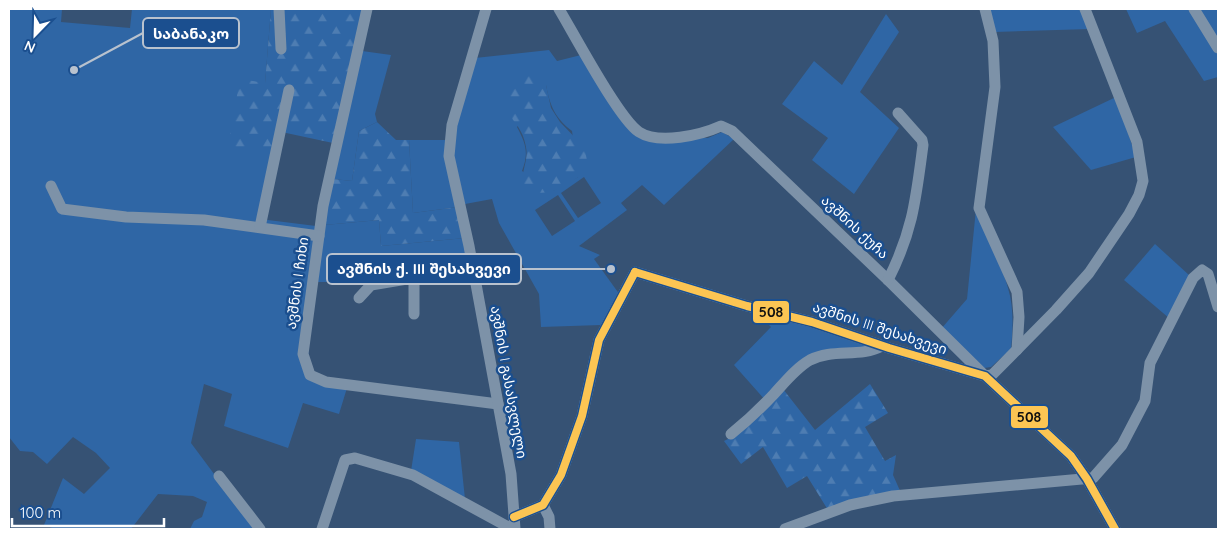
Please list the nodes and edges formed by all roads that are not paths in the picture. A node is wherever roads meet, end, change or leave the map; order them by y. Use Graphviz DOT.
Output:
graph roads {
  1 [pos="279,9"];
  2 [pos="367,9"];
  3 [pos="486,9"];
  4 [pos="559,9"];
  5 [pos="986,9"];
  6 [pos="1085,9"];
  7 [pos="1194,9"];
  8 [pos="1218,48"];
  9 [pos="281,49"];
  10 [pos="289,90"];
  11 [pos="898,113"];
  12 [pos="51,186"];
  13 [pos="260,227"];
  14 [pos="318,236"];
  15 [pos="473,268"];
  16 [pos="414,278"];
  17 [pos="888,280"];
  18 [pos="359,298"];
  19 [pos="1218,307"];
  20 [pos="414,314"];
  21 [pos="882,346"];
  22 [pos="1017,350"];
  23 [pos="984,376"];
  24 [pos="498,404"];
  25 [pos="731,434"];
  26 [pos="219,476"];
  27 [pos="1087,479"];
  28 [pos="543,505"];
  29 [pos="514,525"];
  30 [pos="260,529"];
  31 [pos="322,529"];
  32 [pos="550,529"];
  33 [pos="785,529"];
  34 [pos="1115,529"];
  1 -- 9 [label="street"];
  2 -- 14 [label="street, ავშნის I ჩიხი"];
  3 -- 15 [label="street, ავშნის I გასასვლელი"];
  4 -- 17 [label="street, ავშნის ქუჩა"];
  5 -- 22 [label="street"];
  6 -- 22 [label="street"];
  7 -- 8 [label="street"];
  10 -- 13 [label="street"];
  11 -- 17 [label="street"];
  12 -- 13 [label="street"];
  13 -- 14 [label="street"];
  14 -- 24 [label="street, ავშნის I ჩიხი"];
  15 -- 16 [label="street"];
  15 -- 24 [label="street, ავშნის I გასასვლელი"];
  16 -- 18 [label="street"];
  16 -- 20 [label="street"];
  17 -- 23 [label="street, ავშნის ქუჩა"];
  19 -- 27 [label="street"];
  21 -- 23 [label="street, ავშნის III შესახვევი"];
  21 -- 25 [label="street"];
  21 -- 28 [label="street, ავშნის III შესახვევი"];
  22 -- 23 [label="street"];
  23 -- 27 [label="street, ავშნის ქუჩა"];
  24 -- 29 [label="street, ავშნის I გასასვლელი"];
  26 -- 30 [label="street"];
  27 -- 33 [label="street"];
  27 -- 34 [label="street, ავშნის ქუჩა"];
  28 -- 29 [label="street"];
  28 -- 32 [label="street"];
  29 -- 31 [label="street"];
}
